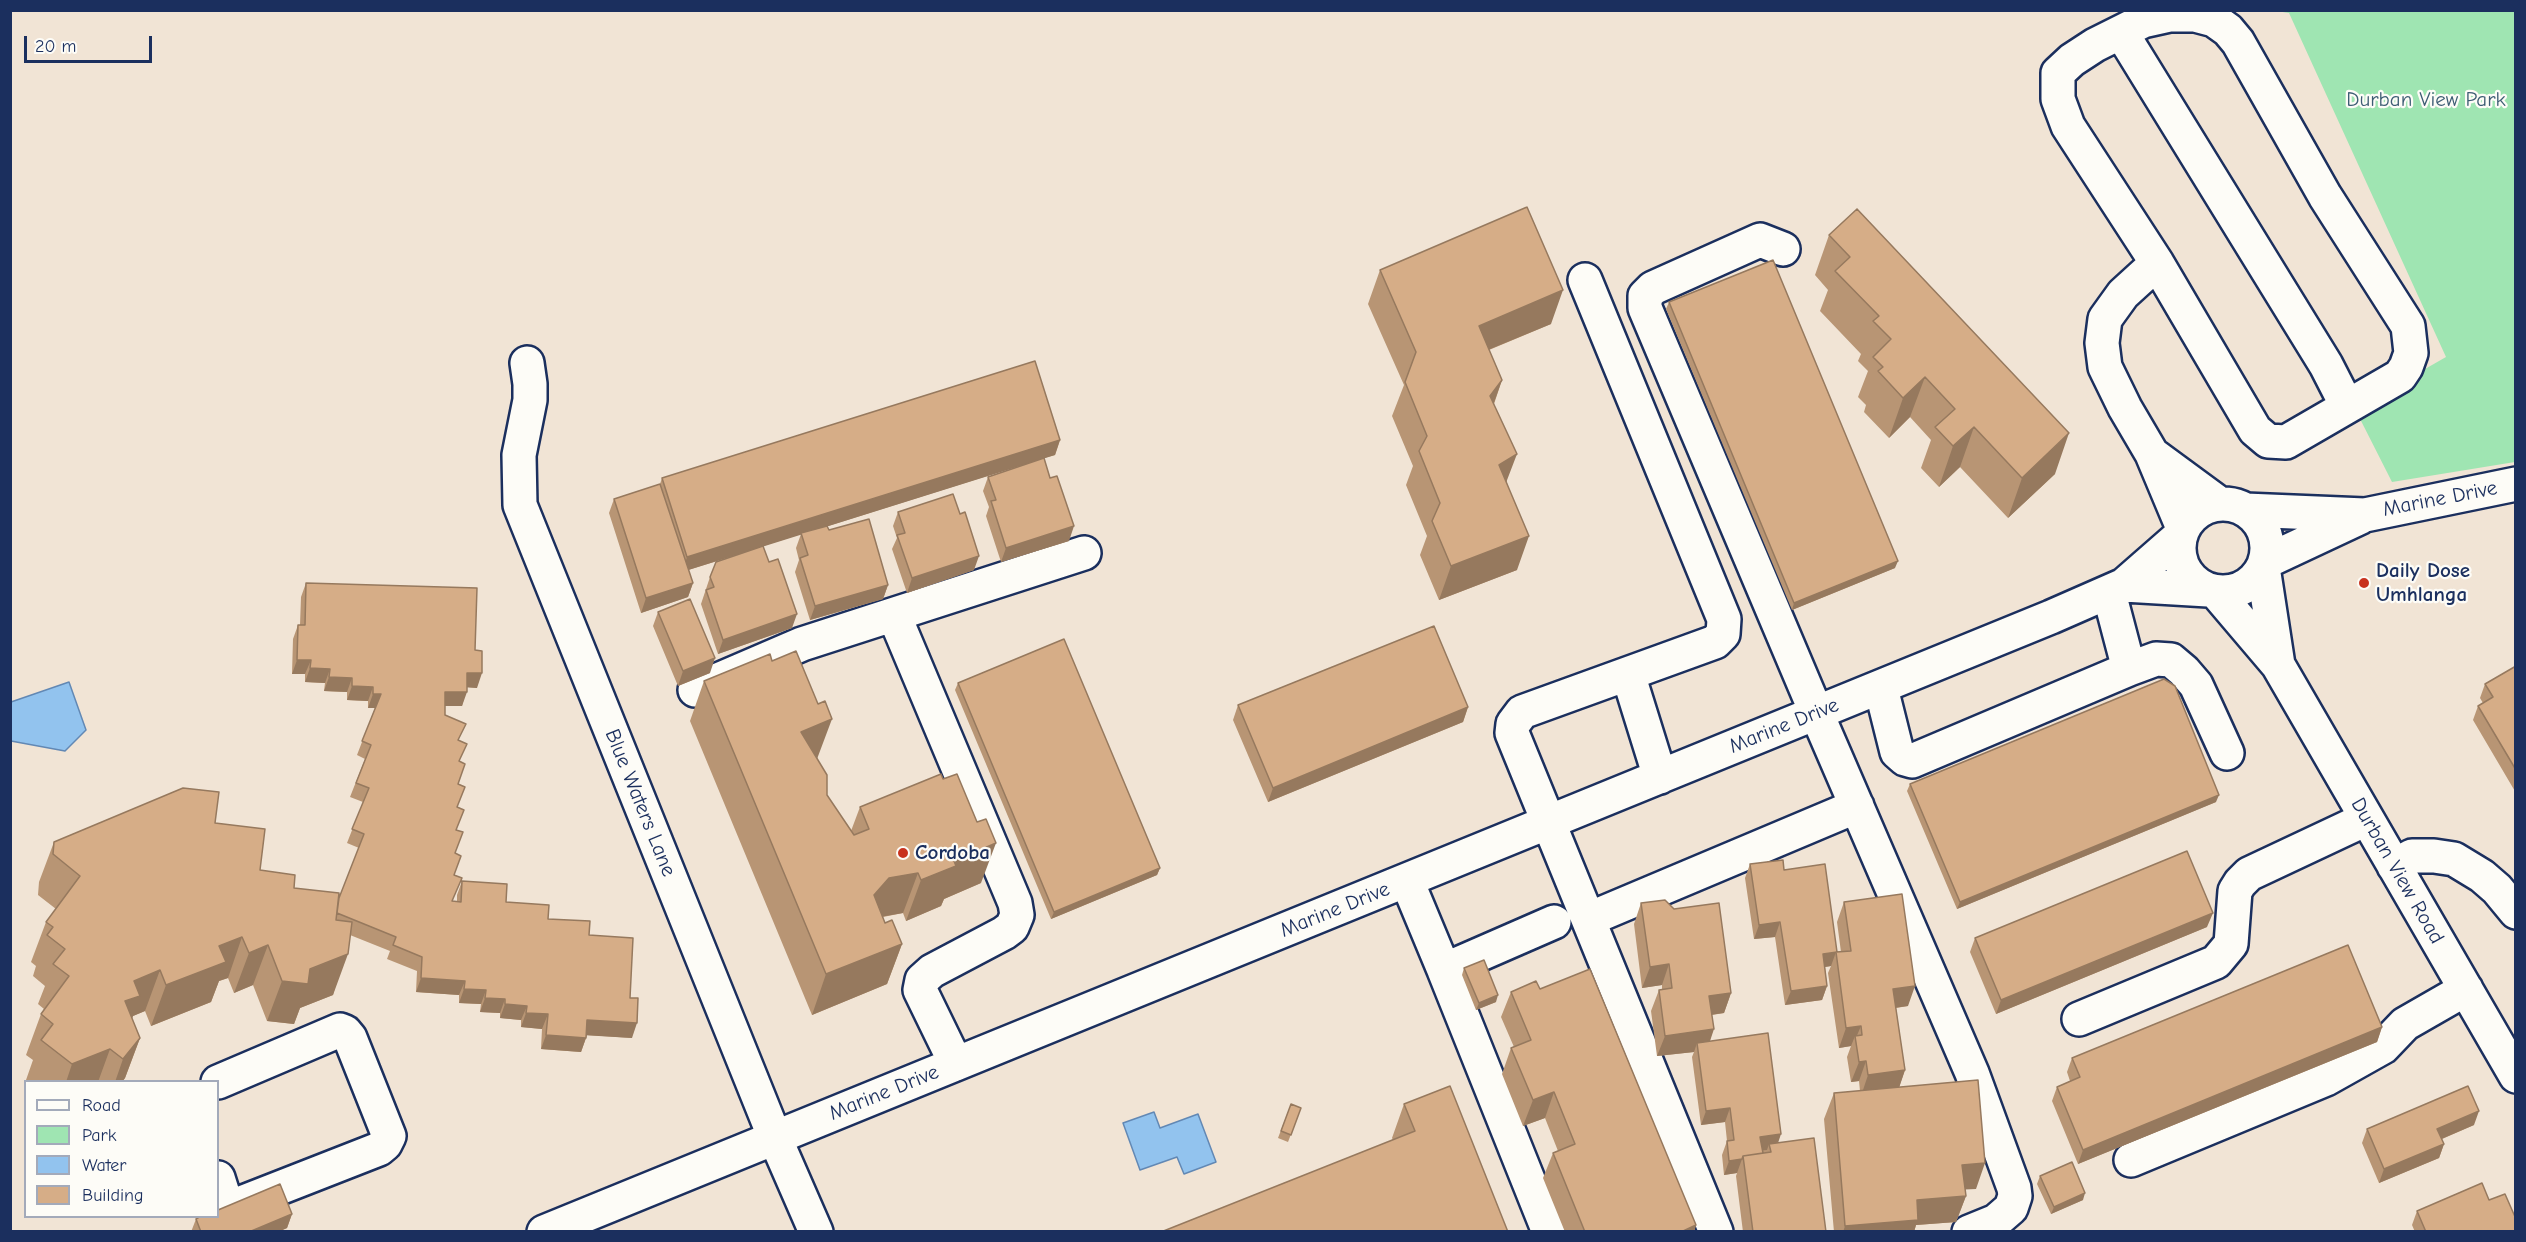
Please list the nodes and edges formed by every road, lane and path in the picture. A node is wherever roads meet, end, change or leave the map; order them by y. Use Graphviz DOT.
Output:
graph roads {
  1 [pos="2121,32"];
  2 [pos="1783,249"];
  3 [pos="2157,263"];
  4 [pos="1585,280"];
  5 [pos="527,363"];
  6 [pos="2347,406"];
  7 [pos="2152,454"];
  8 [pos="2516,484"];
  9 [pos="2232,507"];
  10 [pos="2365,514"];
  11 [pos="2181,532"];
  12 [pos="1084,553"];
  13 [pos="2264,564"];
  14 [pos="2117,589"];
  15 [pos="2212,591"];
  16 [pos="894,615"];
  17 [pos="2278,665"];
  18 [pos="2129,669"];
  19 [pos="1628,674"];
  20 [pos="1881,688"];
  21 [pos="695,690"];
  22 [pos="1816,712"];
  23 [pos="2227,753"];
  24 [pos="1660,777"];
  25 [pos="1857,806"];
  26 [pos="2366,819"];
  27 [pos="1549,822"];
  28 [pos="2394,866"];
  29 [pos="1407,881"];
  30 [pos="2516,912"];
  31 [pos="1589,919"];
  32 [pos="1554,922"];
  33 [pos="1444,970"];
  34 [pos="2466,989"];
  35 [pos="2079,1019"];
  36 [pos="956,1064"];
  37 [pos="2516,1076"];
  38 [pos="219,1082"];
  39 [pos="775,1138"];
  40 [pos="2131,1160"];
  41 [pos="219,1181"];
  42 [pos="231,1220"];
  43 [pos="544,1232"];
  44 [pos="816,1232"];
  45 [pos="1550,1232"];
  46 [pos="1716,1232"];
  47 [pos="1969,1232"];
  1 -- 3 [label="street"];
  1 -- 6 [label="street"];
  1 -- 6 [label="street"];
  2 -- 22 [label="street"];
  3 -- 6 [label="street"];
  3 -- 7 [label="street"];
  4 -- 19 [label="street"];
  5 -- 39 [label="street, Blue Waters Lane"];
  7 -- 9 [label="street"];
  7 -- 11 [label="street"];
  8 -- 10 [label="street, Marine Drive"];
  9 -- 10 [label="street, Marine Drive"];
  9 -- 11 [label="street"];
  9 -- 13 [label="street"];
  10 -- 13 [label="street, Marine Drive"];
  11 -- 14 [label="street, Marine Drive"];
  11 -- 15 [label="street"];
  12 -- 16 [label="street"];
  13 -- 15 [label="street"];
  13 -- 17 [label="street, Durban View Road"];
  14 -- 15 [label="street, Marine Drive"];
  14 -- 18 [label="street"];
  14 -- 20 [label="street, Marine Drive"];
  15 -- 17 [label="street, Durban View Road"];
  16 -- 21 [label="street"];
  16 -- 36 [label="street"];
  17 -- 26 [label="street, Durban View Road"];
  18 -- 20 [label="street"];
  18 -- 23 [label="street"];
  19 -- 24 [label="street"];
  19 -- 27 [label="street"];
  20 -- 22 [label="street, Marine Drive"];
  22 -- 24 [label="street, Marine Drive"];
  22 -- 25 [label="street"];
  24 -- 27 [label="street, Marine Drive"];
  25 -- 31 [label="street"];
  25 -- 47 [label="street"];
  26 -- 28 [label="street, Durban View Road"];
  26 -- 35 [label="street"];
  27 -- 29 [label="street, Marine Drive"];
  27 -- 31 [label="street"];
  28 -- 30 [label="street"];
  28 -- 34 [label="street, Durban View Road"];
  29 -- 33 [label="street"];
  29 -- 36 [label="street, Marine Drive"];
  31 -- 46 [label="street"];
  32 -- 33 [label="street"];
  33 -- 45 [label="street"];
  34 -- 37 [label="street, Durban View Road"];
  34 -- 40 [label="street"];
  36 -- 39 [label="street, Marine Drive"];
  38 -- 42 [label="street"];
  39 -- 43 [label="street, Marine Drive"];
  39 -- 44 [label="street, Blue Waters Lane"];
  41 -- 42 [label="street"];
}
